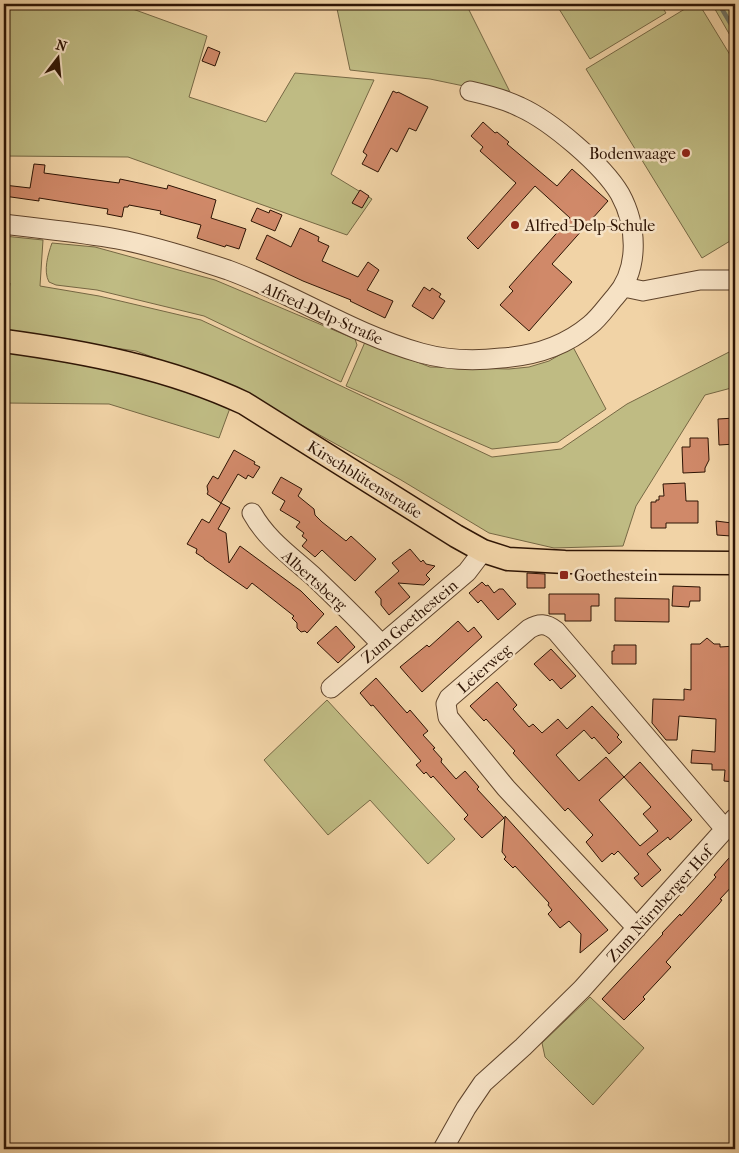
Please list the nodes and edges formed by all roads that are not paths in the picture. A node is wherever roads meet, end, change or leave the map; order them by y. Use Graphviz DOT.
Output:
graph roads {
  1 [pos="470,91"];
  2 [pos="4,224"];
  3 [pos="735,280"];
  4 [pos="624,287"];
  5 [pos="4,341"];
  6 [pos="252,513"];
  7 [pos="483,551"];
  8 [pos="735,563"];
  9 [pos="381,644"];
  10 [pos="331,688"];
  11 [pos="730,824"];
  12 [pos="637,928"];
  13 [pos="443,1149"];
  1 -- 4 [label="street, Alfred-Delp-Straße"];
  2 -- 4 [label="street, Alfred-Delp-Straße"];
  3 -- 4 [label="street"];
  5 -- 7 [label="main road, Kirschblütenstraße"];
  6 -- 9 [label="street, Albertsberg"];
  7 -- 8 [label="main road, Kirschblütenstraße"];
  7 -- 9 [label="street, Zum Goethestein"];
  9 -- 10 [label="street, Zum Goethestein"];
  11 -- 12 [label="street, Zum Nürnberger Hof"];
  11 -- 12 [label="street, Leierweg"];
  12 -- 13 [label="street, Zum Nürnberger Hof"];
}
